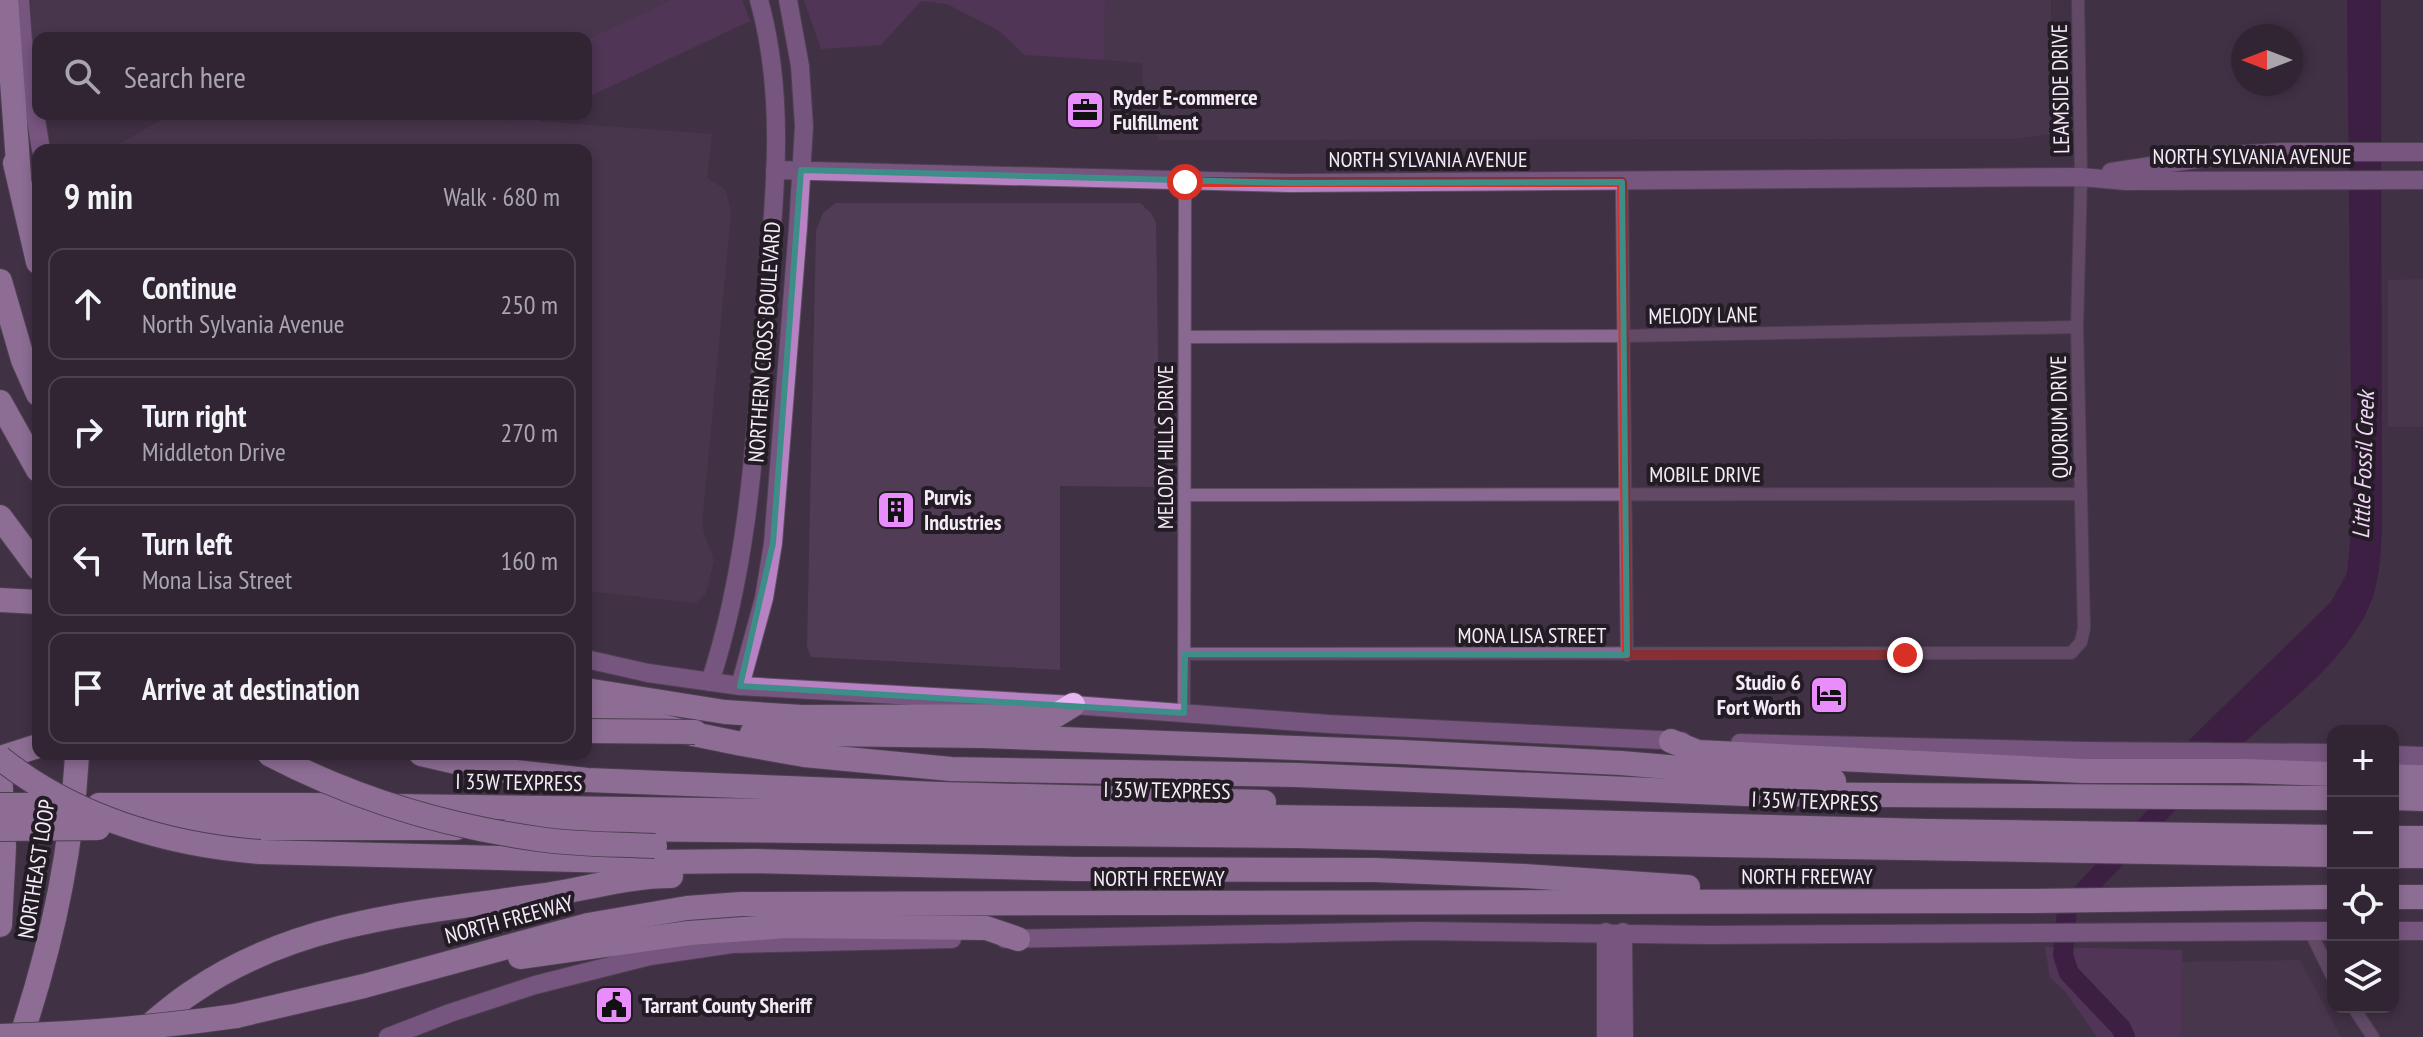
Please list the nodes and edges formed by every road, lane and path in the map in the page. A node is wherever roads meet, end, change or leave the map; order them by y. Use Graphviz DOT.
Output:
graph roads {
  1 [pos="6,0"];
  2 [pos="20,0"];
  3 [pos="759,0"];
  4 [pos="788,0"];
  5 [pos="2078,0"];
  6 [pos="32,97"];
  7 [pos="0,105"];
  8 [pos="36,120"];
  9 [pos="40,144"];
  10 [pos="2280,152"];
  11 [pos="2423,152"];
  12 [pos="775,170"];
  13 [pos="801,170"];
  14 [pos="19,176"];
  15 [pos="2081,177"];
  16 [pos="2423,180"];
  17 [pos="1185,182"];
  18 [pos="1622,182"];
  19 [pos="2282,182"];
  20 [pos="32,235"];
  21 [pos="0,281"];
  22 [pos="2077,327"];
  23 [pos="1623,336"];
  24 [pos="1185,337"];
  25 [pos="32,380"];
  26 [pos="758,401"];
  27 [pos="0,402"];
  28 [pos="784,406"];
  29 [pos="32,459"];
  30 [pos="1626,494"];
  31 [pos="2081,494"];
  32 [pos="1186,495"];
  33 [pos="0,517"];
  34 [pos="32,560"];
  35 [pos="0,600"];
  36 [pos="32,602"];
  37 [pos="2071,653"];
  38 [pos="1185,654"];
  39 [pos="1627,655"];
  40 [pos="592,660"];
  41 [pos="710,682"];
  42 [pos="740,686"];
  43 [pos="592,691"];
  44 [pos="1073,705"];
  45 [pos="592,708"];
  46 [pos="1184,713"];
  47 [pos="592,731"];
  48 [pos="1671,741"];
  49 [pos="32,748"];
  50 [pos="2327,753"];
  51 [pos="2399,755"];
  52 [pos="2423,756"];
  53 [pos="0,758"];
  54 [pos="76,760"];
  55 [pos="282,760"];
  56 [pos="447,760"];
  57 [pos="0,771"];
  58 [pos="2327,774"];
  59 [pos="2399,776"];
  60 [pos="2423,777"];
  61 [pos="1918,796"];
  62 [pos="2327,798"];
  63 [pos="2399,798"];
  64 [pos="2423,799"];
  65 [pos="0,805"];
  66 [pos="99,817"];
  67 [pos="1418,820"];
  68 [pos="0,829"];
  69 [pos="2327,837"];
  70 [pos="2399,838"];
  71 [pos="2423,838"];
  72 [pos="1658,844"];
  73 [pos="2327,855"];
  74 [pos="2399,856"];
  75 [pos="2423,856"];
  76 [pos="952,866"];
  77 [pos="2327,897"];
  78 [pos="2399,897"];
  79 [pos="2423,897"];
  80 [pos="2020,901"];
  81 [pos="0,925"];
  82 [pos="2310,931"];
  83 [pos="2327,931"];
  84 [pos="2399,931"];
  85 [pos="2423,931"];
  86 [pos="1614,932"];
  87 [pos="1018,939"];
  88 [pos="470,957"];
  89 [pos="2327,966"];
  90 [pos="2357,1013"];
  91 [pos="0,1036"];
  92 [pos="21,1037"];
  93 [pos="136,1037"];
  94 [pos="388,1037"];
  95 [pos="1606,1037"];
  96 [pos="1624,1037"];
  97 [pos="2373,1037"];
  1 -- 14 [label="highway"];
  2 -- 6 [label="main road"];
  3 -- 12 [label="main road, NORTHERN CROSS BOULEVARD"];
  4 -- 13 [label="main road, NORTHERN CROSS BOULEVARD"];
  5 -- 15 [label="street, LEAMSIDE DRIVE"];
  7 -- 14 [label="highway"];
  8 -- 9 [label="main road"];
  10 -- 11 [label="main road, NORTH SYLVANIA AVENUE"];
  10 -- 15 [label="main road, NORTH SYLVANIA AVENUE"];
  10 -- 19 [label="main road"];
  12 -- 13 [label="main road, NORTH SYLVANIA AVENUE"];
  12 -- 26 [label="main road, NORTHERN CROSS BOULEVARD"];
  13 -- 17 [label="main road, NORTH SYLVANIA AVENUE"];
  13 -- 28 [label="main road, NORTHERN CROSS BOULEVARD"];
  14 -- 20 [label="highway"];
  15 -- 18 [label="main road, NORTH SYLVANIA AVENUE"];
  15 -- 19 [label="main road, NORTH SYLVANIA AVENUE"];
  15 -- 22 [label="street, QUORUM DRIVE"];
  16 -- 19 [label="main road, NORTH SYLVANIA AVENUE"];
  17 -- 18 [label="main road, NORTH SYLVANIA AVENUE"];
  17 -- 24 [label="street, MELODY HILLS DRIVE"];
  18 -- 23 [label="street"];
  21 -- 25 [label="highway"];
  22 -- 23 [label="street, MELODY LANE"];
  22 -- 31 [label="street, QUORUM DRIVE"];
  23 -- 24 [label="street, MELODY LANE"];
  23 -- 30 [label="street"];
  24 -- 32 [label="street, MELODY HILLS DRIVE"];
  26 -- 28 [label="main road"];
  26 -- 41 [label="main road, NORTHERN CROSS BOULEVARD"];
  27 -- 29 [label="highway"];
  28 -- 42 [label="main road, NORTHERN CROSS BOULEVARD"];
  30 -- 31 [label="street, MOBILE DRIVE"];
  30 -- 32 [label="street, MOBILE DRIVE"];
  30 -- 39 [label="street"];
  31 -- 37 [label="street, QUORUM DRIVE"];
  32 -- 38 [label="street, MELODY HILLS DRIVE"];
  33 -- 34 [label="highway"];
  35 -- 36 [label="highway"];
  37 -- 39 [label="street, MONA LISA STREET"];
  38 -- 39 [label="street, MONA LISA STREET"];
  38 -- 46 [label="street, MELODY HILLS DRIVE"];
  40 -- 41 [label="main road"];
  41 -- 42 [label="main road"];
  42 -- 44 [label="main road"];
  43 -- 44 [label="highway"];
  44 -- 46 [label="main road"];
  45 -- 61 [label="highway"];
  46 -- 48 [label="main road"];
  47 -- 61 [label="highway, bridge"];
  48 -- 50 [label="main road"];
  48 -- 58 [label="highway"];
  49 -- 53 [label="highway"];
  51 -- 52 [label="main road"];
  53 -- 76 [label="highway, bridge"];
  54 -- 92 [label="highway, NORTHEAST LOOP"];
  55 -- 72 [label="highway, bridge"];
  56 -- 67 [label="highway"];
  57 -- 81 [label="highway"];
  59 -- 60 [label="highway"];
  61 -- 62 [label="highway"];
  63 -- 64 [label="highway"];
  65 -- 66 [label="highway, I 35W TEXPRESS, bridge"];
  66 -- 67 [label="highway, I 35W TEXPRESS"];
  66 -- 68 [label="highway, I 35W TEXPRESS, bridge"];
  66 -- 72 [label="highway, I 35W TEXPRESS"];
  67 -- 69 [label="highway, I 35W TEXPRESS"];
  70 -- 71 [label="highway"];
  72 -- 73 [label="highway, I 35W TEXPRESS"];
  74 -- 75 [label="highway"];
  76 -- 80 [label="highway"];
  76 -- 93 [label="highway"];
  77 -- 80 [label="highway, NORTH FREEWAY"];
  78 -- 79 [label="highway"];
  80 -- 88 [label="highway, NORTH FREEWAY"];
  82 -- 83 [label="main road"];
  82 -- 86 [label="main road"];
  82 -- 89 [label="street"];
  84 -- 85 [label="main road"];
  86 -- 87 [label="main road"];
  86 -- 95 [label="main road"];
  86 -- 96 [label="main road"];
  87 -- 88 [label="highway"];
  87 -- 94 [label="main road"];
  88 -- 91 [label="highway, NORTH FREEWAY, bridge"];
  90 -- 97 [label="street"];
}
